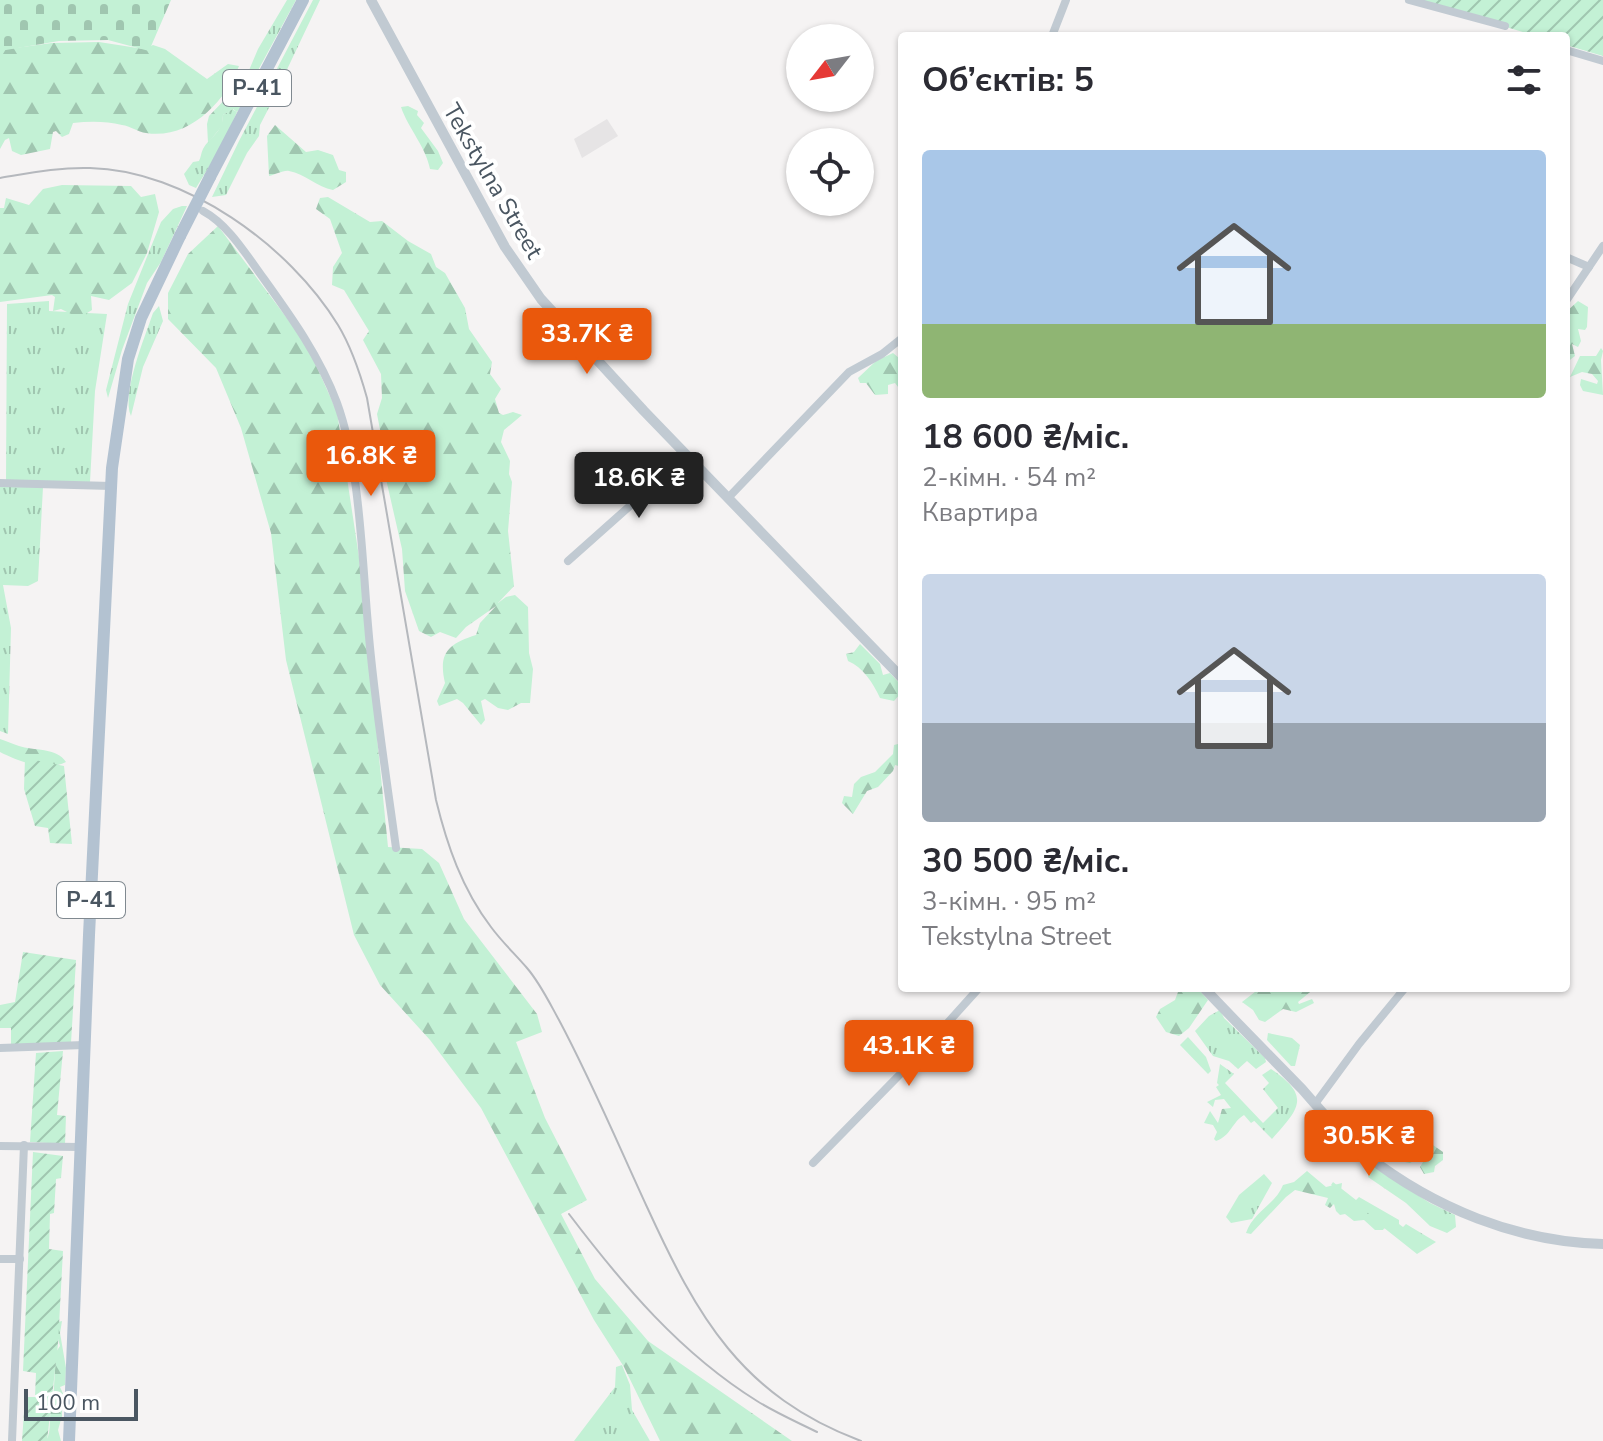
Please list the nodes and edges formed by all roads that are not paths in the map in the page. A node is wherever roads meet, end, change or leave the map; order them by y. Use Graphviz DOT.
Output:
graph roads {
  1 [pos="303,0"];
  2 [pos="371,0"];
  3 [pos="1066,0"];
  4 [pos="1409,0"];
  5 [pos="1505,26"];
  6 [pos="1054,32"];
  7 [pos="1570,51"];
  8 [pos="1603,61"];
  9 [pos="203,211"];
  10 [pos="1603,246"];
  11 [pos="1570,259"];
  12 [pos="1589,267"];
  13 [pos="1570,295"];
  14 [pos="898,341"];
  15 [pos="686,456"];
  16 [pos="0,483"];
  17 [pos="111,486"];
  18 [pos="728,498"];
  19 [pos="568,561"];
  20 [pos="898,674"];
  21 [pos="396,848"];
  22 [pos="975,992"];
  23 [pos="1208,992"];
  24 [pos="1402,992"];
  25 [pos="84,1045"];
  26 [pos="0,1048"];
  27 [pos="1315,1104"];
  28 [pos="24,1145"];
  29 [pos="0,1146"];
  30 [pos="80,1147"];
  31 [pos="813,1163"];
  32 [pos="1603,1244"];
  33 [pos="0,1259"];
  34 [pos="20,1259"];
  35 [pos="12,1441"];
  36 [pos="69,1441"];
  1 -- 17 [label="main road, Р-41, bridge"];
  2 -- 15 [label="street, Tekstylna Street"];
  3 -- 6 [label="street"];
  4 -- 5 [label="street"];
  7 -- 8 [label="street"];
  9 -- 21 [label="street"];
  10 -- 12 [label="street"];
  11 -- 12 [label="street"];
  12 -- 13 [label="street"];
  14 -- 18 [label="street"];
  15 -- 18 [label="street, Tekstylna Street"];
  15 -- 19 [label="street"];
  16 -- 17 [label="street"];
  17 -- 25 [label="main road, Р-41"];
  18 -- 20 [label="street, Tekstylna Street"];
  22 -- 31 [label="street"];
  23 -- 27 [label="street"];
  24 -- 27 [label="street"];
  25 -- 26 [label="street"];
  25 -- 30 [label="main road, Р-41"];
  27 -- 32 [label="street"];
  28 -- 29 [label="street"];
  28 -- 30 [label="street"];
  28 -- 34 [label="street"];
  30 -- 36 [label="main road, Р-41"];
  33 -- 34 [label="street"];
  34 -- 35 [label="street"];
}
